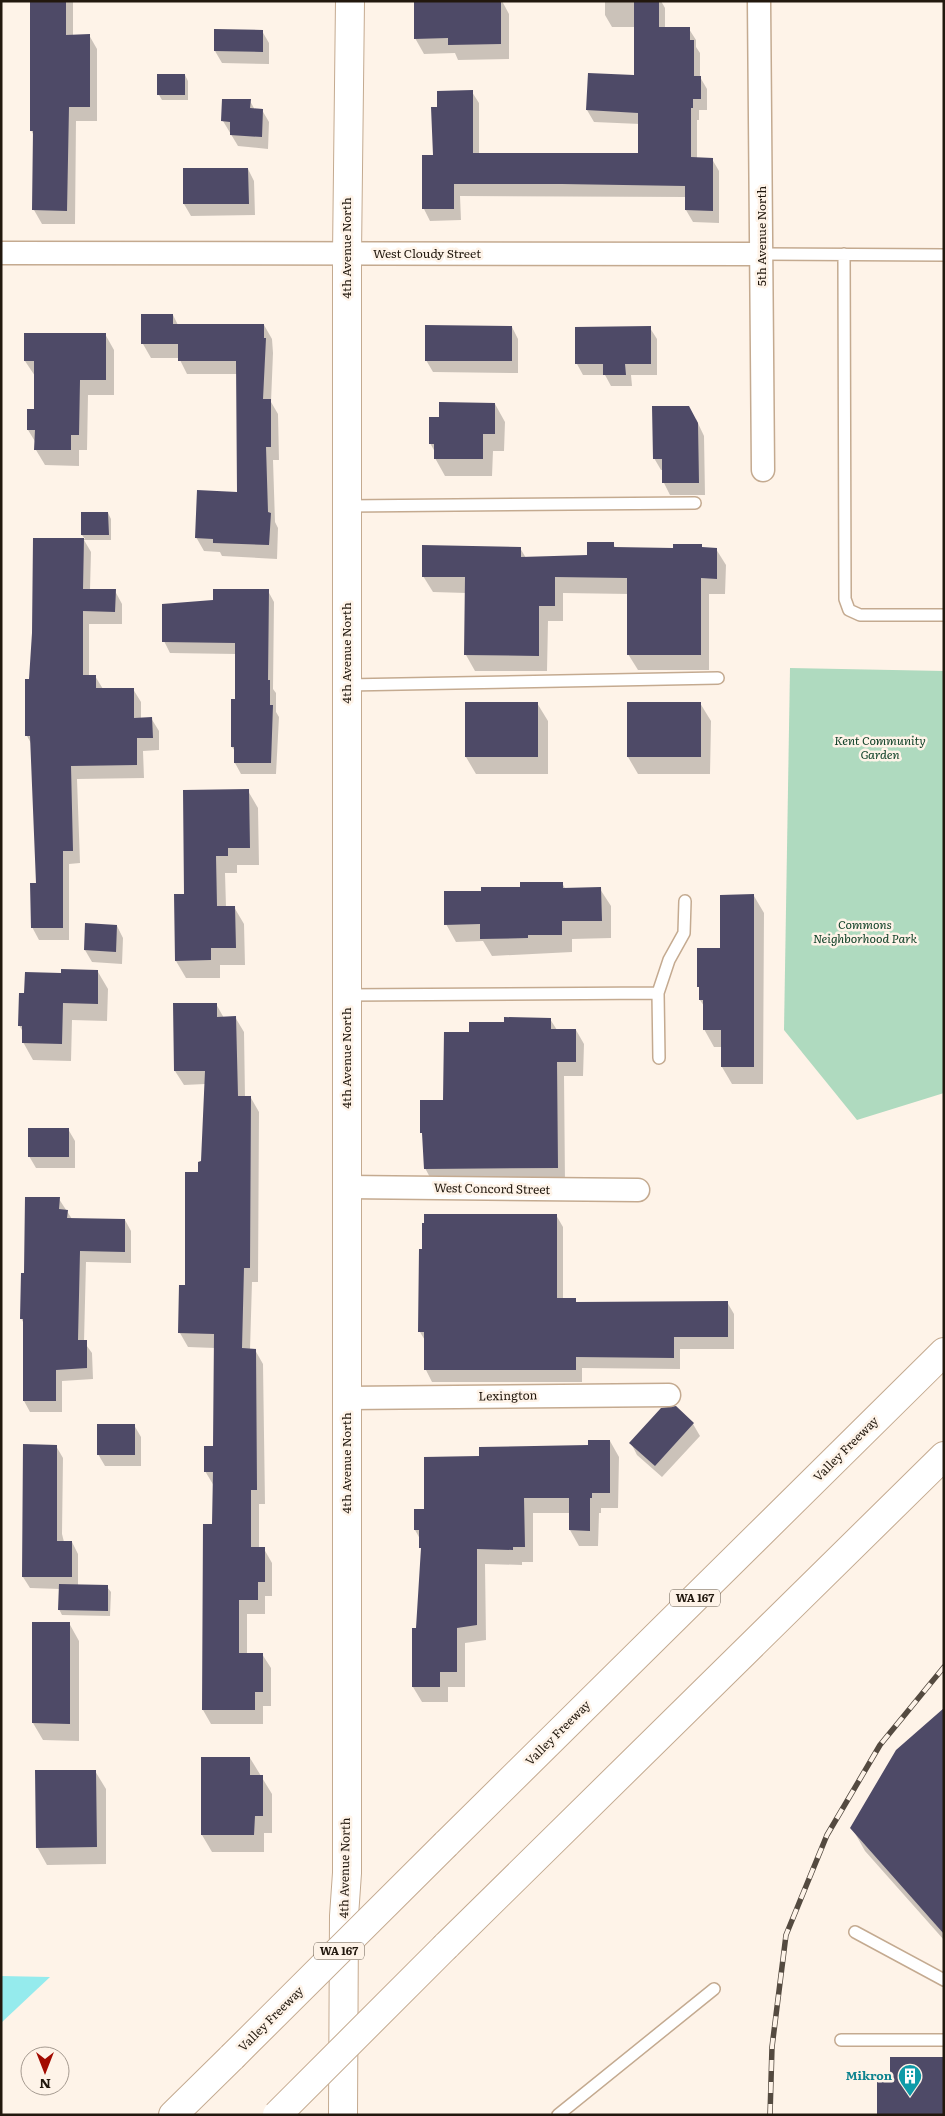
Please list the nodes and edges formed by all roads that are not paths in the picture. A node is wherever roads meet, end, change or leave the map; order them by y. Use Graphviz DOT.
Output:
graph roads {
  1 [pos="350,1"];
  2 [pos="759,1"];
  3 [pos="1,253"];
  4 [pos="347,254"];
  5 [pos="762,254"];
  6 [pos="844,254"];
  7 [pos="944,255"];
  8 [pos="763,470"];
  9 [pos="695,503"];
  10 [pos="347,506"];
  11 [pos="944,615"];
  12 [pos="718,678"];
  13 [pos="347,684"];
  14 [pos="685,901"];
  15 [pos="658,992"];
  16 [pos="347,995"];
  17 [pos="659,1058"];
  18 [pos="347,1187"];
  19 [pos="638,1190"];
  20 [pos="944,1352"];
  21 [pos="670,1395"];
  22 [pos="347,1398"];
  23 [pos="944,1456"];
  24 [pos="855,1932"];
  25 [pos="944,1980"];
  26 [pos="714,1990"];
  27 [pos="841,2040"];
  28 [pos="944,2040"];
  29 [pos="173,2115"];
  30 [pos="277,2115"];
  31 [pos="343,2115"];
  32 [pos="558,2115"];
  1 -- 4 [label="main road, 4th Avenue North"];
  2 -- 5 [label="street, 5th Avenue North"];
  3 -- 4 [label="street, West Cloudy Street"];
  4 -- 5 [label="street, West Cloudy Street"];
  4 -- 10 [label="main road, 4th Avenue North"];
  5 -- 6 [label="lane"];
  5 -- 8 [label="street, 5th Avenue North"];
  6 -- 7 [label="lane"];
  6 -- 11 [label="lane"];
  9 -- 10 [label="lane"];
  10 -- 13 [label="main road, 4th Avenue North"];
  12 -- 13 [label="lane"];
  13 -- 16 [label="main road, 4th Avenue North"];
  14 -- 15 [label="lane"];
  15 -- 16 [label="lane"];
  15 -- 17 [label="lane"];
  16 -- 18 [label="main road, 4th Avenue North"];
  18 -- 19 [label="street, West Concord Street"];
  18 -- 22 [label="main road, 4th Avenue North"];
  20 -- 29 [label="main road, Valley Freeway / WA 167, bridge"];
  21 -- 22 [label="street, Lexington"];
  22 -- 31 [label="main road, 4th Avenue North"];
  23 -- 30 [label="main road, bridge"];
  24 -- 25 [label="lane"];
  26 -- 32 [label="lane"];
  27 -- 28 [label="lane"];
}
